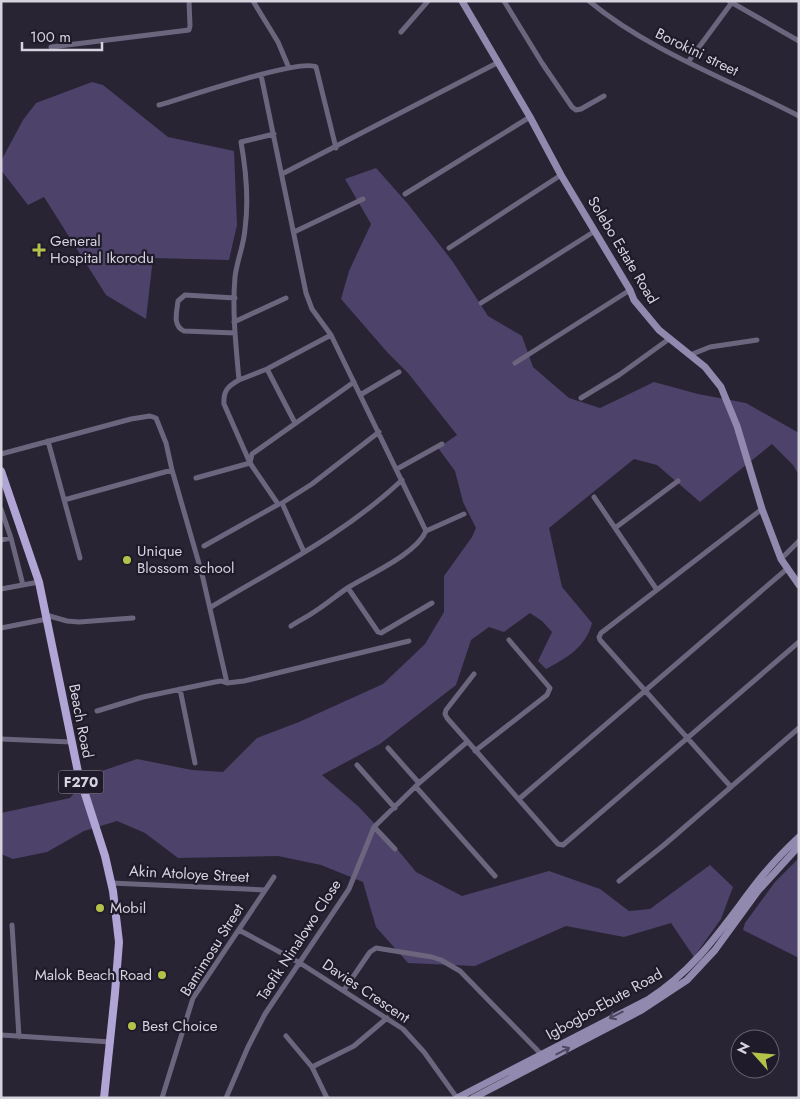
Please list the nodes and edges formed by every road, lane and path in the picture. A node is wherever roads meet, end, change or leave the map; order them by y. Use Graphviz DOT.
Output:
graph roads {
  1 [pos="190,1"];
  2 [pos="253,1"];
  3 [pos="428,1"];
  4 [pos="462,1"];
  5 [pos="504,1"];
  6 [pos="589,1"];
  7 [pos="731,2"];
  8 [pos="596,4"];
  9 [pos="401,32"];
  10 [pos="799,41"];
  11 [pos="51,47"];
  12 [pos="688,62"];
  13 [pos="498,63"];
  14 [pos="288,68"];
  15 [pos="261,75"];
  16 [pos="604,96"];
  17 [pos="160,105"];
  18 [pos="799,116"];
  19 [pos="530,117"];
  20 [pos="274,134"];
  21 [pos="336,148"];
  22 [pos="282,174"];
  23 [pos="561,176"];
  24 [pos="405,194"];
  25 [pos="362,199"];
  26 [pos="294,232"];
  27 [pos="595,232"];
  28 [pos="449,248"];
  29 [pos="630,290"];
  30 [pos="235,298"];
  31 [pos="286,298"];
  32 [pos="481,303"];
  33 [pos="234,322"];
  34 [pos="235,333"];
  35 [pos="331,335"];
  36 [pos="670,339"];
  37 [pos="757,340"];
  38 [pos="690,355"];
  39 [pos="515,363"];
  40 [pos="266,369"];
  41 [pos="399,372"];
  42 [pos="240,380"];
  43 [pos="354,382"];
  44 [pos="360,395"];
  45 [pos="581,398"];
  46 [pos="295,423"];
  47 [pos="379,432"];
  48 [pos="48,441"];
  49 [pos="442,444"];
  50 [pos="1,454"];
  51 [pos="250,463"];
  52 [pos="397,469"];
  53 [pos="1,470"];
  54 [pos="172,470"];
  55 [pos="196,478"];
  56 [pos="402,480"];
  57 [pos="678,481"];
  58 [pos="594,497"];
  59 [pos="64,500"];
  60 [pos="280,504"];
  61 [pos="762,508"];
  62 [pos="1,509"];
  63 [pos="464,514"];
  64 [pos="615,528"];
  65 [pos="426,531"];
  66 [pos="11,538"];
  67 [pos="1,540"];
  68 [pos="799,541"];
  69 [pos="204,546"];
  70 [pos="304,552"];
  71 [pos="80,558"];
  72 [pos="781,559"];
  73 [pos="788,568"];
  74 [pos="39,582"];
  75 [pos="22,585"];
  76 [pos="799,585"];
  77 [pos="348,588"];
  78 [pos="1,589"];
  79 [pos="657,590"];
  80 [pos="432,602"];
  81 [pos="211,607"];
  82 [pos="47,617"];
  83 [pos="133,618"];
  84 [pos="291,626"];
  85 [pos="1,628"];
  86 [pos="509,640"];
  87 [pos="410,641"];
  88 [pos="799,642"];
  89 [pos="474,674"];
  90 [pos="226,684"];
  91 [pos="180,689"];
  92 [pos="646,692"];
  93 [pos="97,711"];
  94 [pos="799,728"];
  95 [pos="686,738"];
  96 [pos="1,739"];
  97 [pos="71,742"];
  98 [pos="467,742"];
  99 [pos="388,748"];
  100 [pos="475,751"];
  101 [pos="195,763"];
  102 [pos="357,765"];
  103 [pos="418,785"];
  104 [pos="731,787"];
  105 [pos="519,800"];
  106 [pos="394,808"];
  107 [pos="374,827"];
  108 [pos="799,837"];
  109 [pos="799,846"];
  110 [pos="395,849"];
  111 [pos="495,876"];
  112 [pos="274,877"];
  113 [pos="619,881"];
  114 [pos="111,883"];
  115 [pos="265,890"];
  116 [pos="12,925"];
  117 [pos="239,930"];
  118 [pos="300,963"];
  119 [pos="344,990"];
  120 [pos="387,1018"];
  121 [pos="1,1035"];
  122 [pos="286,1036"];
  123 [pos="19,1037"];
  124 [pos="110,1042"];
  125 [pos="541,1054"];
  126 [pos="312,1067"];
  127 [pos="104,1098"];
  128 [pos="162,1098"];
  129 [pos="226,1098"];
  130 [pos="328,1098"];
  131 [pos="457,1098"];
  132 [pos="473,1098"];
  1 -- 11 [label="street"];
  2 -- 14 [label="street"];
  3 -- 9 [label="street"];
  4 -- 13 [label="main road, Solebo Estate Road"];
  5 -- 16 [label="street"];
  6 -- 8 [label="street, Borokini street"];
  7 -- 10 [label="street"];
  7 -- 12 [label="street"];
  8 -- 12 [label="street, Borokini street"];
  12 -- 18 [label="street, Borokini street"];
  13 -- 19 [label="main road, Solebo Estate Road"];
  13 -- 21 [label="street"];
  14 -- 15 [label="street"];
  14 -- 21 [label="street"];
  15 -- 17 [label="street"];
  15 -- 20 [label="street"];
  19 -- 23 [label="main road, Solebo Estate Road"];
  19 -- 24 [label="street"];
  20 -- 22 [label="street"];
  20 -- 30 [label="street"];
  21 -- 22 [label="street"];
  22 -- 26 [label="street"];
  23 -- 27 [label="main road, Solebo Estate Road"];
  23 -- 28 [label="street"];
  25 -- 26 [label="street"];
  26 -- 35 [label="street"];
  27 -- 29 [label="main road, Solebo Estate Road"];
  27 -- 32 [label="street"];
  29 -- 36 [label="main road, Solebo Estate Road"];
  29 -- 39 [label="street"];
  30 -- 33 [label="street"];
  30 -- 34 [label="street"];
  31 -- 33 [label="street"];
  33 -- 34 [label="street"];
  34 -- 42 [label="street"];
  35 -- 40 [label="street"];
  35 -- 43 [label="street"];
  36 -- 38 [label="main road, Solebo Estate Road"];
  36 -- 45 [label="street"];
  37 -- 38 [label="street"];
  38 -- 61 [label="main road, Solebo Estate Road"];
  40 -- 42 [label="street"];
  40 -- 46 [label="street"];
  41 -- 44 [label="street"];
  42 -- 51 [label="street"];
  43 -- 44 [label="street"];
  43 -- 46 [label="street"];
  44 -- 47 [label="street"];
  46 -- 51 [label="street"];
  47 -- 52 [label="street"];
  47 -- 60 [label="street"];
  48 -- 50 [label="street"];
  48 -- 54 [label="street"];
  48 -- 59 [label="street"];
  49 -- 52 [label="street"];
  51 -- 55 [label="street"];
  51 -- 60 [label="street"];
  52 -- 56 [label="street"];
  53 -- 74 [label="main road, Beach Road / F270"];
  54 -- 59 [label="street"];
  54 -- 81 [label="street"];
  56 -- 65 [label="street"];
  56 -- 70 [label="street"];
  57 -- 64 [label="street"];
  58 -- 64 [label="street"];
  59 -- 71 [label="street"];
  60 -- 69 [label="street"];
  60 -- 70 [label="street"];
  61 -- 72 [label="main road, Solebo Estate Road"];
  61 -- 79 [label="street"];
  62 -- 66 [label="street"];
  63 -- 65 [label="street"];
  64 -- 79 [label="street"];
  65 -- 77 [label="street"];
  66 -- 67 [label="street"];
  66 -- 75 [label="street"];
  68 -- 72 [label="street"];
  70 -- 81 [label="street"];
  72 -- 73 [label="main road, Solebo Estate Road"];
  73 -- 76 [label="main road, Solebo Estate Road"];
  73 -- 92 [label="street"];
  74 -- 75 [label="street"];
  74 -- 82 [label="main road, Beach Road / F270"];
  75 -- 78 [label="street"];
  77 -- 80 [label="street"];
  77 -- 84 [label="street"];
  79 -- 92 [label="street"];
  81 -- 90 [label="street"];
  82 -- 83 [label="street"];
  82 -- 85 [label="street"];
  82 -- 97 [label="main road, Beach Road / F270"];
  86 -- 100 [label="street"];
  87 -- 90 [label="street"];
  88 -- 95 [label="street"];
  89 -- 98 [label="street"];
  90 -- 91 [label="street"];
  91 -- 93 [label="street"];
  91 -- 101 [label="street"];
  92 -- 95 [label="street"];
  92 -- 105 [label="street"];
  94 -- 104 [label="street"];
  95 -- 104 [label="street"];
  95 -- 105 [label="street"];
  96 -- 97 [label="street"];
  97 -- 114 [label="main road, Beach Road / F270"];
  98 -- 100 [label="street"];
  98 -- 103 [label="street, Taofik Ninalowo Close"];
  99 -- 103 [label="street"];
  100 -- 105 [label="street"];
  102 -- 106 [label="street"];
  103 -- 106 [label="street, Taofik Ninalowo Close"];
  103 -- 111 [label="street"];
  104 -- 113 [label="street"];
  106 -- 107 [label="street, Taofik Ninalowo Close"];
  107 -- 110 [label="street"];
  107 -- 118 [label="street, Taofik Ninalowo Close"];
  108 -- 125 [label="main road, Igbogbo-Ebute Road, one-way"];
  132 -- 109 [label="main road, Igbogbo-Ebute Road, one-way"];
  112 -- 115 [label="street, Bamimosu Street"];
  114 -- 115 [label="street, Akin Atoloye Street"];
  114 -- 124 [label="main road, Beach Road / F270"];
  115 -- 117 [label="street, Bamimosu Street"];
  116 -- 123 [label="street"];
  117 -- 118 [label="street, Davies Crescent"];
  117 -- 128 [label="street, Bamimosu Street"];
  118 -- 119 [label="street, Davies Crescent"];
  118 -- 129 [label="street, Taofik Ninalowo Close"];
  119 -- 120 [label="street, Davies Crescent"];
  119 -- 125 [label="street"];
  120 -- 126 [label="street"];
  120 -- 131 [label="street, Davies Crescent"];
  121 -- 123 [label="street"];
  122 -- 126 [label="street"];
  123 -- 124 [label="street"];
  124 -- 127 [label="main road, Beach Road / F270"];
  125 -- 131 [label="main road, Igbogbo-Ebute Road"];
  126 -- 130 [label="street"];
}
